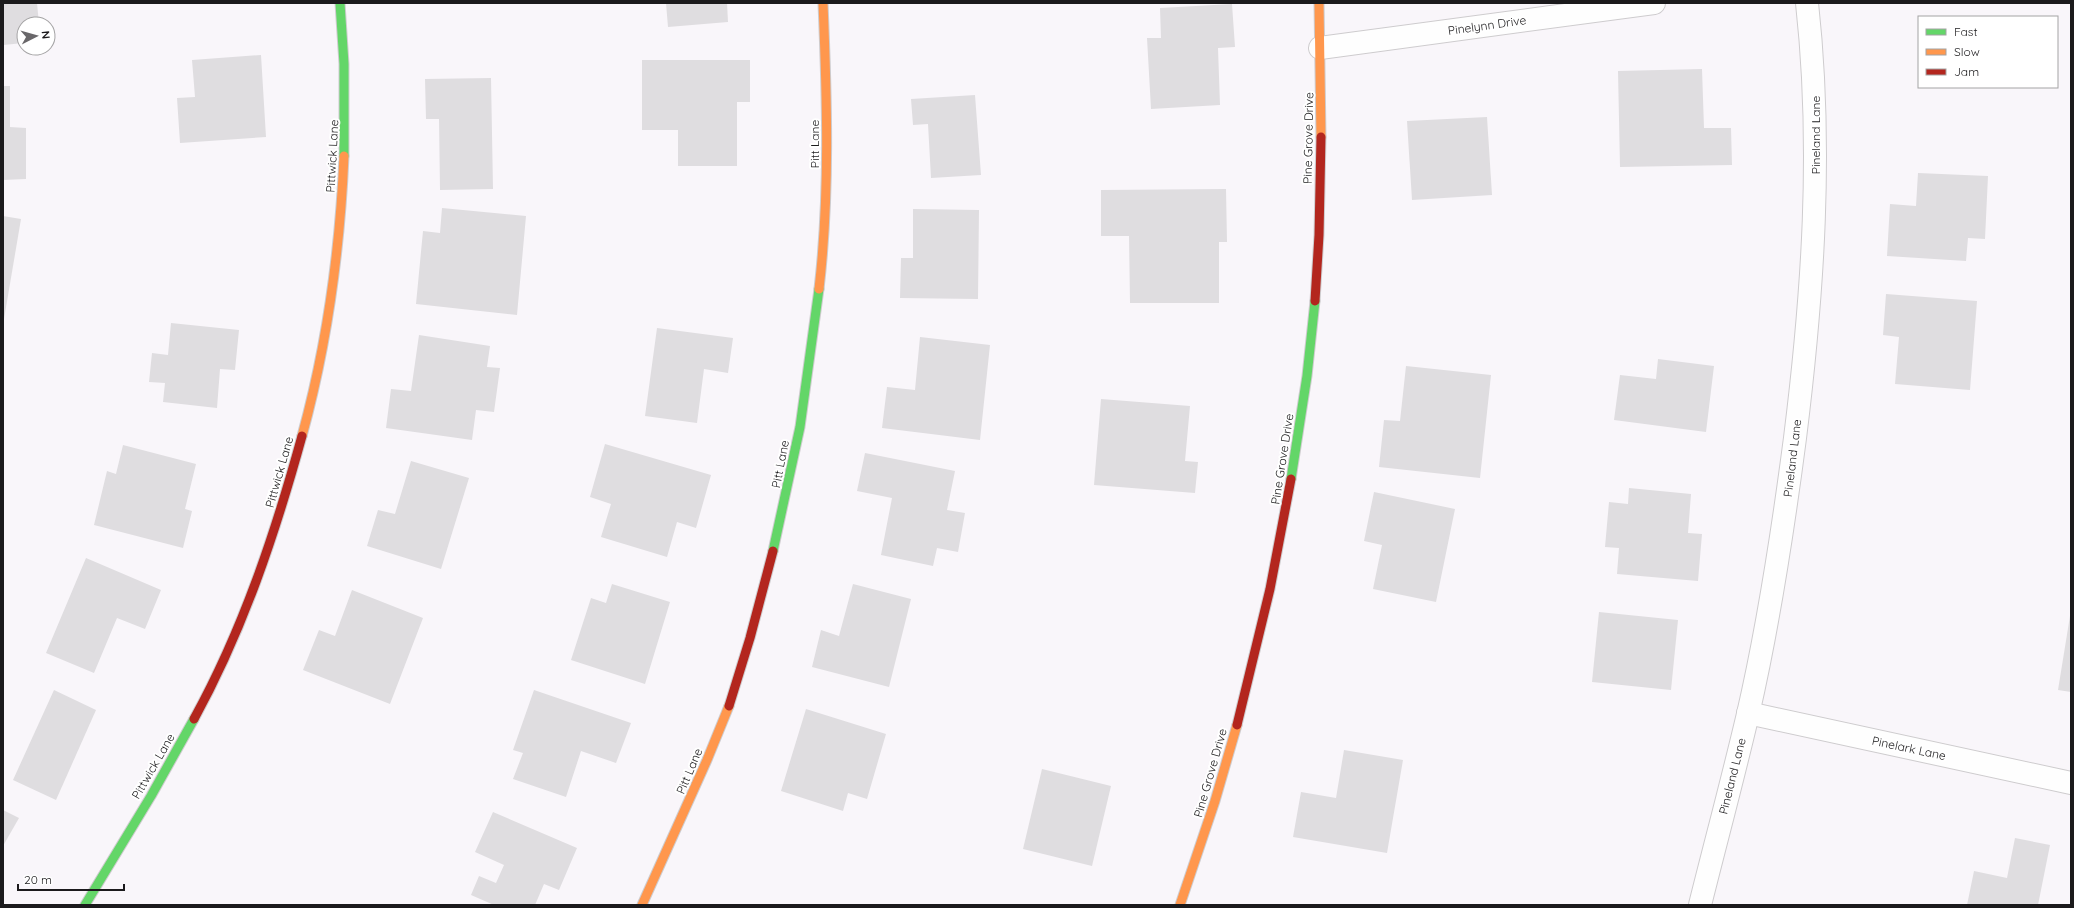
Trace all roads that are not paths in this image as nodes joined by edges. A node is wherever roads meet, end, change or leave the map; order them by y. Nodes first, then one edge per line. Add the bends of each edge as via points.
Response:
1 (340, 3) edge
2 (823, 3) edge
3 (1319, 3) edge
4 (1654, 3) edge
5 (1807, 3) edge
6 (1320, 48) junction
7 (1748, 713) junction
8 (2071, 783) edge
9 (85, 905) edge
10 (642, 905) edge
11 (1180, 905) edge
12 (1700, 905) edge

1 - 9 street, Pittwick Lane via 346,137 343,184 323,344 297,455 260,574 237,631 184,738
2 - 10 street, Pitt Lane via 827,153 822,264 805,394 785,499 763,592 734,692 697,784
3 - 6 street, Pine Grove Drive
4 - 6 street, Pinelynn Drive
5 - 7 street, Pineland Lane via 1813,57 1816,139 1808,310 1784,524
6 - 11 street, Pine Grove Drive via 1320,176 1316,276 1310,352 1297,447 1274,577 1252,671 1221,782
7 - 8 street, Pinelark Lane
7 - 12 street, Pineland Lane

